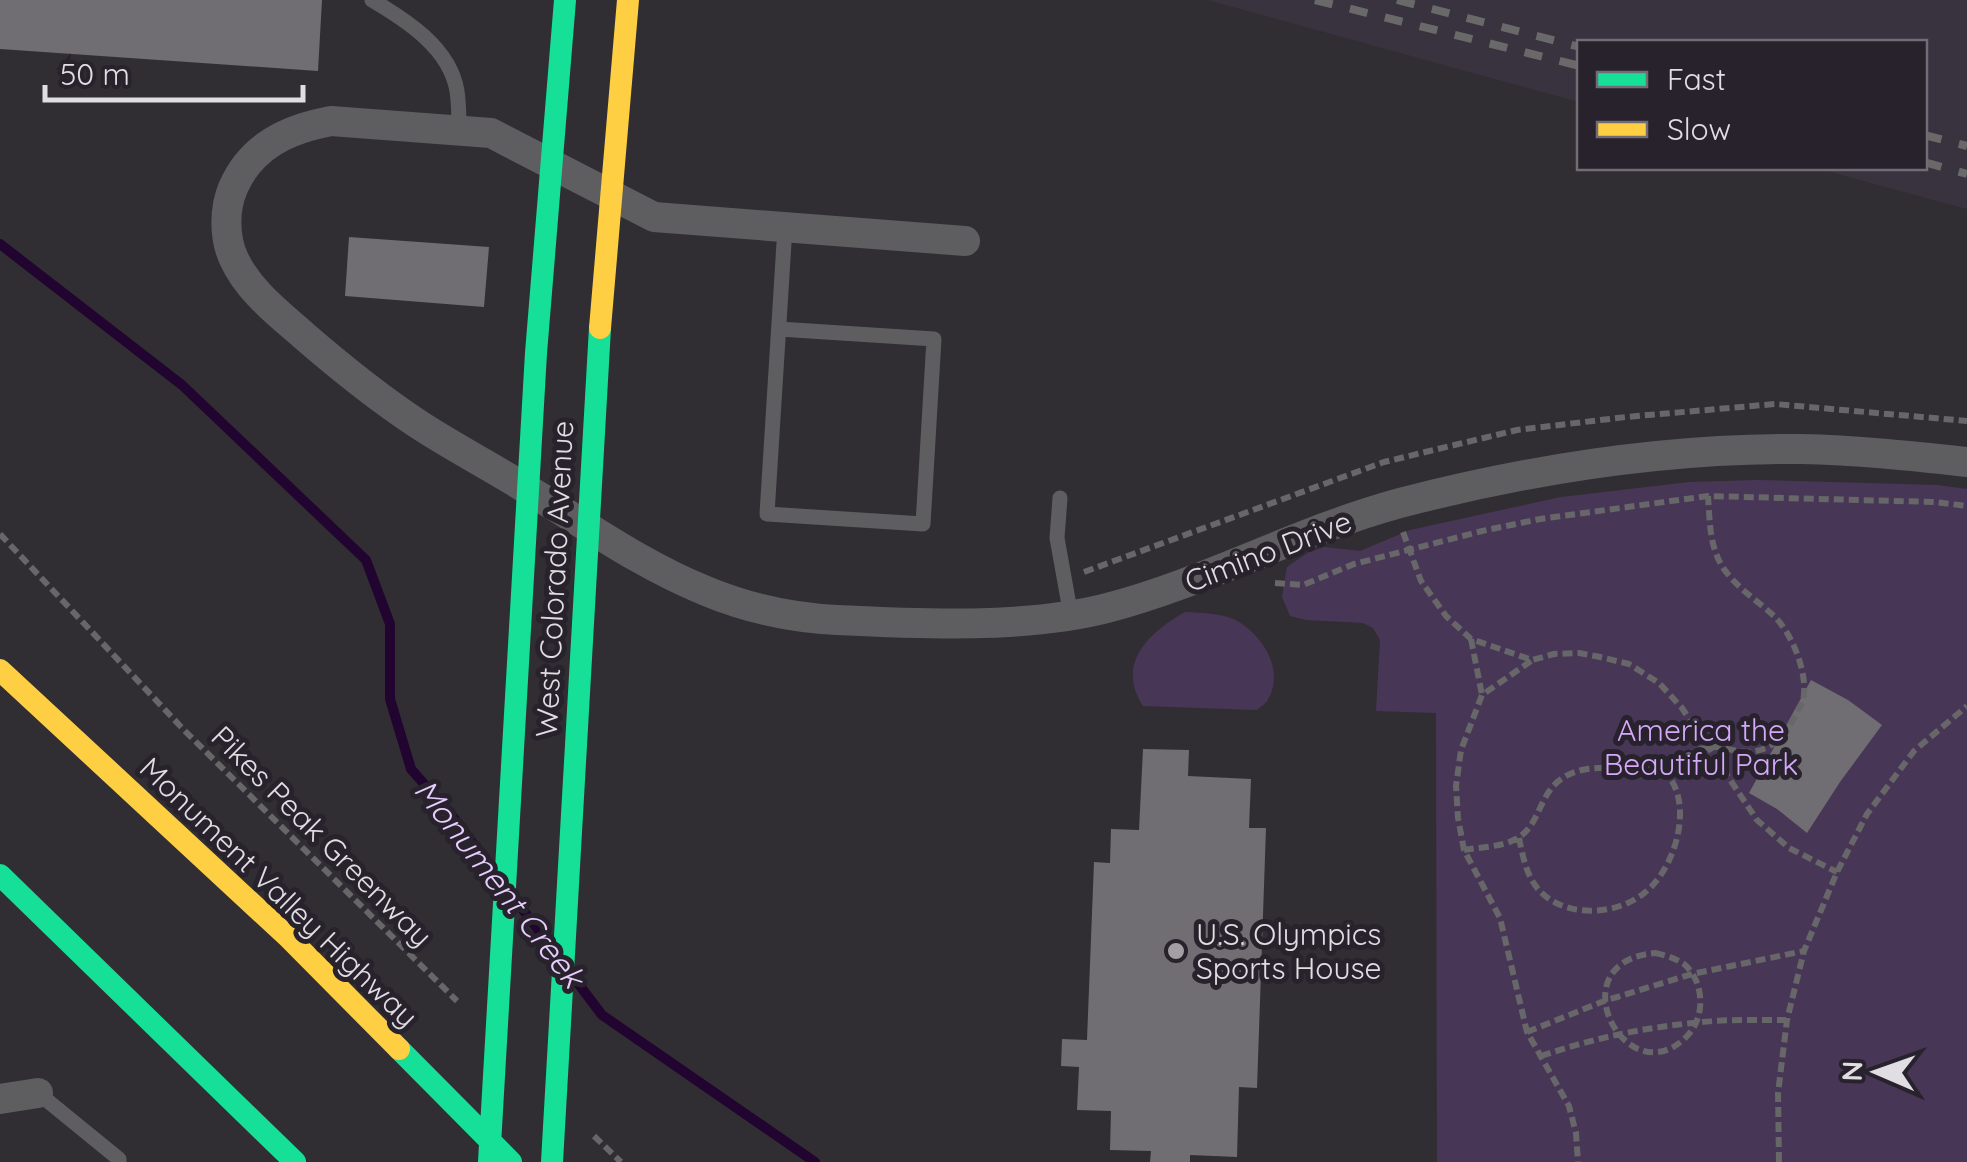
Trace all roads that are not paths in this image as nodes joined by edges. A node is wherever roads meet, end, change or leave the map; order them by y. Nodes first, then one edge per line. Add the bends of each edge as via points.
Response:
1 (372, 0) edge
2 (565, 0) edge
3 (628, 0) edge
4 (460, 131) junction
5 (785, 226) junction
6 (965, 240) dead end
7 (778, 329) junction
8 (1967, 462) edge
9 (528, 489) junction
10 (1060, 498) dead end
11 (587, 528) junction
12 (1071, 616) junction
13 (0, 670) edge
14 (0, 874) edge
15 (38, 1093) joint
16 (0, 1099) edge
17 (119, 1162) edge
18 (295, 1162) edge
19 (489, 1162) edge
20 (510, 1162) edge
21 (552, 1162) edge

1 - 4 lane via 438,49 457,87
2 - 9 main road, West Colorado Avenue
3 - 11 main road, West Colorado Avenue
4 - 5 street via 492,133 654,217
4 - 9 street, Cimino Drive via 331,122 267,144 228,200 228,238 233,257 272,308 356,380
5 - 6 street
5 - 7 lane
7 - 7 lane via 934,339 923,524 767,514
8 - 12 street, Cimino Drive via 1784,450 1616,460 1394,505 1188,582
9 - 11 street, Cimino Drive
9 - 19 main road, West Colorado Avenue
10 - 12 lane via 1056,538
11 - 12 street, Cimino Drive via 706,591 756,608 831,620 949,623
11 - 21 main road, West Colorado Avenue
13 - 20 main road, Monument Valley Highway via 289,938
14 - 18 main road
15 - 16 street
15 - 17 lane

